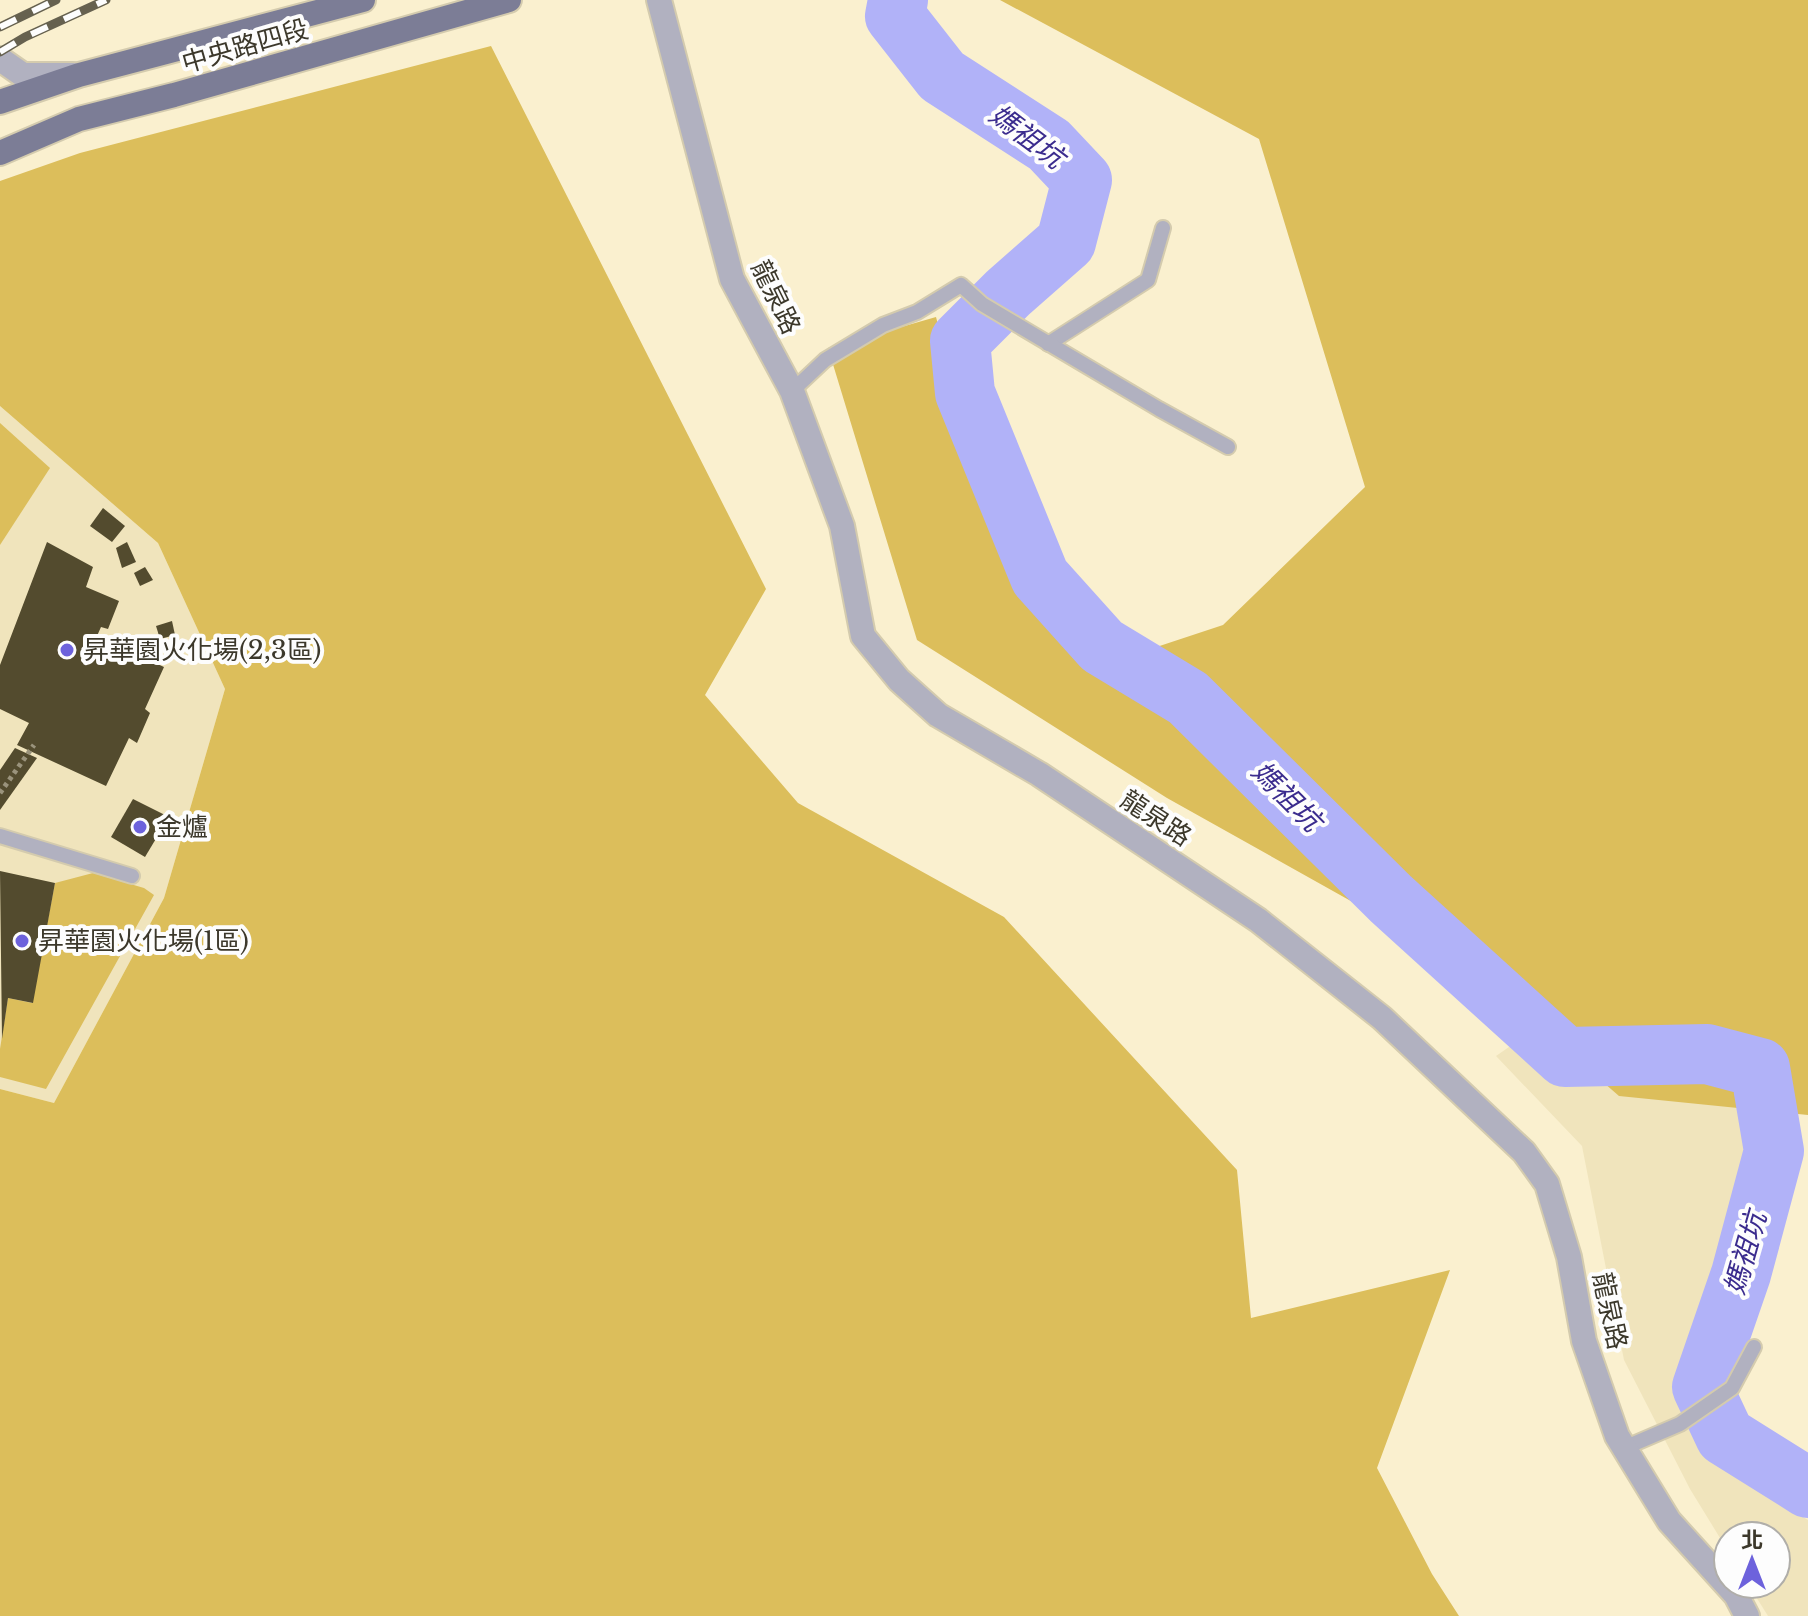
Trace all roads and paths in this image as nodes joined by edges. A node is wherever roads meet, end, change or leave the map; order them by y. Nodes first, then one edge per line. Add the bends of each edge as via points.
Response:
1 (363, 0) edge
2 (509, 0) edge
3 (659, 0) edge
4 (0, 59) edge
5 (79, 75) junction
6 (0, 102) edge
7 (0, 153) edge
8 (1163, 228) dead end
9 (1048, 344) junction
10 (792, 391) junction
11 (1228, 447) dead end
12 (34, 745) dead end
13 (0, 793) edge
14 (0, 836) edge
15 (132, 876) dead end
16 (1754, 1347) dead end
17 (1624, 1448) junction
18 (1747, 1616) edge

1 - 5 main road, 中央路四段
2 - 7 main road, 中央路四段 via 79,119
3 - 10 street, 龍泉路 via 732,279
4 - 5 street via 23,75
5 - 6 main road, 中央路四段
8 - 9 lane via 1148,280
9 - 10 lane via 961,285 825,360
9 - 11 lane
10 - 17 street, 龍泉路 via 842,526 863,636 899,680 938,715 1039,774 1258,920 1382,1018 1524,1152 1547,1184 1569,1257 1584,1341
12 - 13 path
14 - 15 lane
16 - 17 lane via 1732,1388 1680,1424
17 - 18 street, 龍泉路 via 1669,1521 1736,1595

